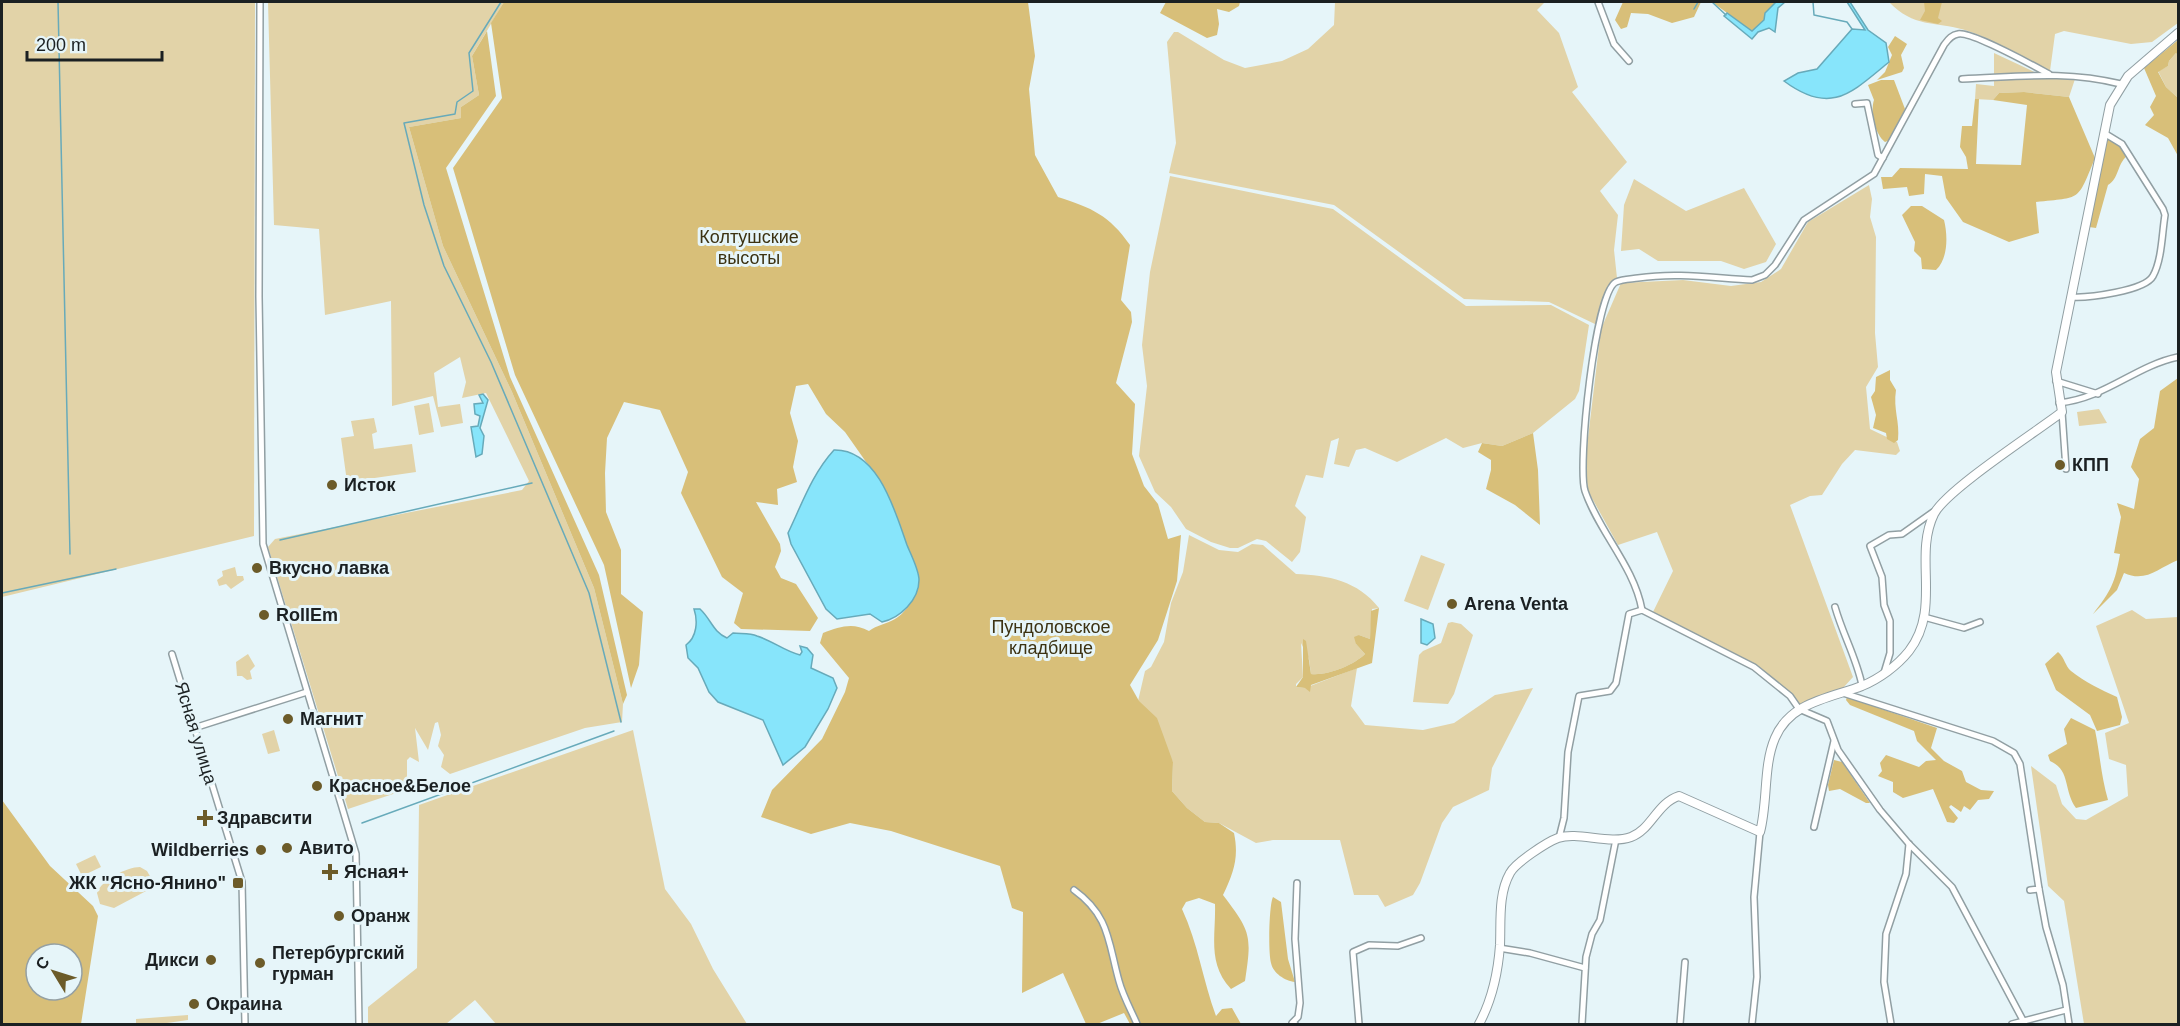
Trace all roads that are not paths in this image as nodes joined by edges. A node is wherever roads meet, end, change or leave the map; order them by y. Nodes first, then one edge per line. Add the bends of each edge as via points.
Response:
1 (260, 2) edge
2 (1598, 2) edge
3 (2178, 33) edge
4 (1629, 61) dead end
5 (2049, 74) junction
6 (1962, 79) dead end
7 (2121, 84) junction
8 (1855, 104) dead end
9 (2104, 133) junction
10 (1883, 158) junction
11 (2072, 297) junction
12 (2178, 357) edge
13 (2056, 381) junction
14 (2098, 394) junction
15 (2059, 403) junction
16 (2062, 412) junction
17 (2066, 469) dead end
18 (1938, 508) junction
19 (1835, 606) dead end
20 (1642, 610) junction
21 (1924, 617) junction
22 (1980, 622) dead end
23 (172, 654) dead end
24 (1884, 673) junction
25 (1862, 685) junction
26 (307, 692) junction
27 (1841, 692) junction
28 (1799, 709) junction
29 (194, 728) junction
30 (1834, 739) junction
31 (1814, 827) dead end
32 (1760, 832) junction
33 (1559, 838) junction
34 (1616, 839) junction
35 (1909, 844) junction
36 (1298, 884) dead end
37 (2039, 889) junction
38 (1074, 890) dead end
39 (2030, 890) dead end
40 (1421, 938) dead end
41 (1499, 948) junction
42 (1685, 962) dead end
43 (1585, 968) junction
44 (2066, 1010) junction
45 (2024, 1023) edge
46 (244, 1024) edge
47 (359, 1024) edge
48 (1137, 1024) edge
49 (1295, 1024) edge
50 (1359, 1024) edge
51 (1479, 1024) edge
52 (1582, 1024) edge
53 (1680, 1024) edge
54 (1752, 1024) edge
55 (1891, 1024) edge
56 (2012, 1024) edge
57 (2070, 1024) edge

1 - 26 street via 263,536
2 - 4 street via 1614,44
3 - 7 street
5 - 6 street
5 - 7 street
5 - 10 street via 1989,44 1956,34 1944,45
7 - 9 street via 2110,105
8 - 10 street via 1867,103 1878,155
9 - 11 street
9 - 11 street via 2122,144 2163,209 2156,268 2146,284
10 - 20 street via 1869,179 1804,220 1765,275 1752,280 1665,275 1617,281 1608,290 1596,339 1582,463 1585,490 1623,559
11 - 13 street
12 - 14 street via 2161,360
13 - 14 street
13 - 15 street
14 - 15 street
15 - 16 street
16 - 17 street
16 - 18 street
18 - 21 street via 1927,540
18 - 24 street via 1902,534 1889,535 1870,546 1882,577 1884,605 1890,621 1890,652
19 - 25 street
20 - 28 street via 1755,667 1790,696
20 - 33 street via 1629,614 1616,683 1610,691 1579,696 1568,752
21 - 22 street via 1964,628
21 - 24 street via 1908,652
23 - 29 street, Ясная улица
24 - 25 street
25 - 27 street
26 - 29 street
26 - 47 street via 356,854
27 - 28 street
27 - 37 street via 1994,741 2014,753 2020,764
28 - 30 street via 1827,721
28 - 32 street via 1784,722 1773,742
29 - 46 street, Ясная улица via 243,887
30 - 31 street
30 - 35 street via 1880,810
32 - 34 street via 1679,796 1664,804 1634,836
32 - 54 street via 1754,897 1757,977
33 - 34 street
33 - 41 street via 1510,872 1502,898
34 - 43 street via 1600,921 1592,934
35 - 45 street via 1938,871 1962,902
35 - 55 street via 1905,874 1887,934 1884,982
36 - 49 street via 1295,939 1300,1003 1298,1017 1292,1023
37 - 39 street
37 - 44 street
38 - 48 street via 1086,898 1108,931 1118,979
40 - 50 street via 1398,946 1369,945 1353,952
41 - 43 street
41 - 51 street via 1493,991
42 - 53 street
43 - 52 street
44 - 45 street
44 - 57 street
45 - 56 street

